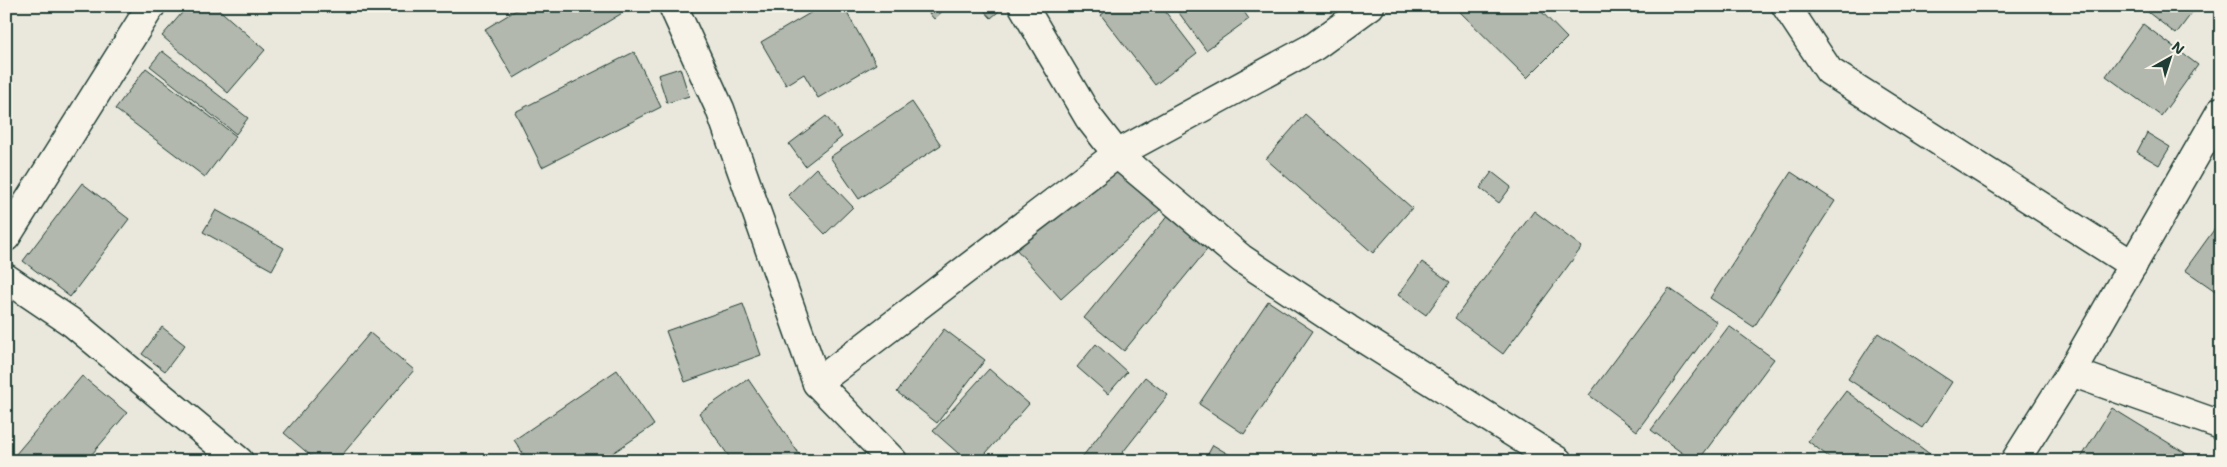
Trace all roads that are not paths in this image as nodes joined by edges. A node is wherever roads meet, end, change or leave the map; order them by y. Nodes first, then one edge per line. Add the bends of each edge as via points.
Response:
1 (150, 6) edge
2 (673, 6) edge
3 (1023, 6) edge
4 (1370, 6) edge
5 (1786, 6) edge
6 (2221, 111) edge
7 (1117, 154) junction
8 (6, 237) edge
9 (2132, 265) junction
10 (6, 278) edge
11 (2071, 372) junction
12 (817, 383) junction
13 (2221, 425) edge
14 (239, 461) edge
15 (893, 461) edge
16 (1558, 461) edge
17 (2015, 461) edge

1 - 8 street
2 - 12 street via 720,109
3 - 7 street via 1089,118
4 - 7 street via 1315,46
5 - 9 street via 1829,71
6 - 9 street
7 - 12 street
7 - 16 street via 1242,259
9 - 11 street
10 - 14 street via 74,324
11 - 13 street
11 - 17 street
12 - 15 street

